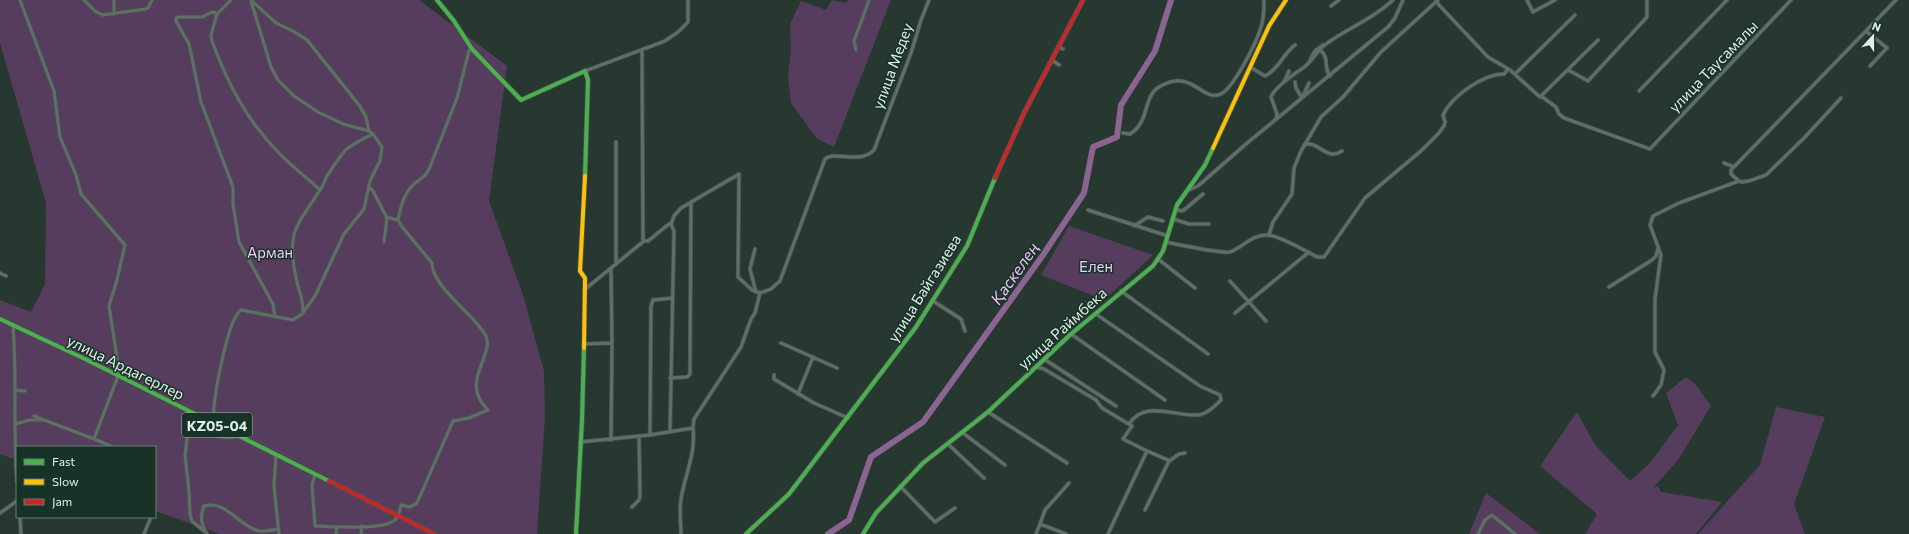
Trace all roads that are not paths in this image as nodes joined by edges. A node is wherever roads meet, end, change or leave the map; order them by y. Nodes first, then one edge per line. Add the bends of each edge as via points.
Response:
1 (20, 0) edge
2 (84, 0) edge
3 (114, 0) edge
4 (152, 0) edge
5 (231, 0) edge
6 (250, 0) edge
7 (437, 0) edge
8 (688, 0) edge
9 (869, 0) edge
10 (929, 0) edge
11 (1083, 0) edge
12 (1264, 0) edge
13 (1286, 0) edge
14 (1339, 0) edge
15 (1393, 0) edge
16 (1403, 0) edge
17 (1437, 0) edge
18 (1527, 0) edge
19 (1555, 0) edge
20 (1647, 0) edge
21 (1727, 0) edge
22 (1791, 0) edge
23 (1896, 0) edge
24 (1331, 6) dead end
25 (114, 14) junction
26 (217, 15) junction
27 (1575, 15) dead end
28 (1866, 31) junction
29 (1598, 40) dead end
30 (1324, 44) junction
31 (1295, 45) dead end
32 (471, 48) junction
33 (642, 50) junction
34 (856, 50) dead end
35 (1320, 50) junction
36 (1052, 60) junction
37 (1309, 62) junction
38 (1060, 65) dead end
39 (1870, 66) dead end
40 (1250, 67) junction
41 (1508, 68) junction
42 (1568, 70) junction
43 (585, 71) junction
44 (1289, 71) dead end
45 (1515, 74) junction
46 (1330, 76) junction
47 (1295, 82) dead end
48 (1309, 82) dead end
49 (1283, 84) junction
50 (1639, 91) dead end
51 (1541, 96) junction
52 (1302, 98) junction
53 (1841, 98) dead end
54 (1276, 119) junction
55 (369, 131) junction
56 (1123, 133) dead end
57 (373, 134) junction
58 (616, 142) dead end
59 (1304, 145) junction
60 (1342, 151) dead end
61 (1724, 163) dead end
62 (1734, 167) junction
63 (1738, 181) junction
64 (369, 186) junction
65 (320, 190) junction
66 (1188, 190) junction
67 (1203, 194) dead end
68 (691, 202) junction
69 (1176, 209) junction
70 (1088, 210) dead end
71 (386, 217) junction
72 (1173, 219) junction
73 (398, 220) junction
74 (1163, 221) dead end
75 (671, 224) junction
76 (1209, 224) dead end
77 (1134, 226) junction
78 (1269, 235) junction
79 (1168, 236) junction
80 (644, 241) junction
81 (384, 242) dead end
82 (1166, 242) junction
83 (1658, 247) junction
84 (755, 249) dead end
85 (1309, 252) junction
86 (1158, 259) junction
87 (616, 263) junction
88 (611, 268) junction
89 (0, 273) edge
90 (6, 276) dead end
91 (1230, 281) dead end
92 (1609, 287) dead end
93 (1195, 288) dead end
94 (584, 290) junction
95 (1122, 291) junction
96 (756, 292) junction
97 (760, 293) junction
98 (673, 298) junction
99 (933, 301) junction
100 (1248, 301) junction
101 (1235, 313) dead end
102 (302, 314) junction
103 (1096, 314) junction
104 (275, 317) junction
105 (0, 319) edge
106 (1266, 321) dead end
107 (13, 325) junction
108 (965, 331) dead end
109 (1071, 334) junction
110 (612, 343) junction
111 (782, 343) dead end
112 (584, 344) junction
113 (1208, 354) dead end
114 (813, 357) junction
115 (1044, 359) junction
116 (1036, 366) junction
117 (838, 368) dead end
118 (774, 375) dead end
119 (118, 376) junction
120 (670, 378) junction
121 (15, 390) junction
122 (25, 391) dead end
123 (798, 394) junction
124 (1098, 394) junction
125 (1087, 395) junction
126 (1653, 396) dead end
127 (1165, 400) dead end
128 (1116, 406) dead end
129 (988, 412) junction
130 (34, 416) dead end
131 (848, 418) junction
132 (44, 420) junction
133 (15, 424) junction
134 (215, 424) junction
135 (1129, 424) junction
136 (693, 428) junction
137 (670, 432) junction
138 (963, 433) junction
139 (650, 435) junction
140 (238, 436) junction
141 (638, 436) junction
142 (94, 439) junction
143 (611, 440) junction
144 (580, 442) junction
145 (948, 444) junction
146 (111, 446) edge
147 (1147, 451) junction
148 (1185, 453) dead end
149 (276, 455) junction
150 (16, 457) edge
151 (1168, 462) junction
152 (1067, 463) dead end
153 (1005, 465) dead end
154 (315, 475) junction
155 (984, 478) dead end
156 (1069, 483) dead end
157 (900, 486) junction
158 (16, 503) edge
159 (632, 507) dead end
160 (0, 508) edge
161 (8, 508) junction
162 (955, 508) dead end
163 (1145, 510) dead end
164 (0, 512) edge
165 (398, 516) junction
166 (20, 518) edge
167 (151, 518) edge
168 (1040, 524) junction
169 (362, 526) junction
170 (337, 527) junction
171 (277, 529) junction
172 (206, 532) edge
173 (21, 534) edge
174 (144, 534) edge
175 (279, 534) edge
176 (336, 534) edge
177 (361, 534) edge
178 (434, 534) edge
179 (576, 534) edge
180 (681, 534) edge
181 (746, 534) edge
182 (863, 534) edge
183 (1036, 534) edge
184 (1066, 534) edge
185 (1108, 534) edge
186 (1478, 534) edge
187 (1515, 534) edge

1 - 119 street via 54,91 60,137 81,194 124,245 109,306
2 - 25 street via 99,13
3 - 25 street
4 - 25 street via 146,9
5 - 26 street
6 - 55 street via 276,23 307,40 358,105 366,117
6 - 55 street via 271,67 278,80 294,96 318,112 343,124
7 - 32 street
8 - 33 street via 689,19 686,25 665,41
9 - 34 street via 854,41
10 - 97 street, улица Медеу via 878,141 871,152 864,156 827,158 780,281 771,289
11 - 36 street, улица Байгазиева via 1061,48
12 - 56 street via 1261,28 1227,90 1219,95 1210,95 1183,80 1161,85 1150,97 1146,115 1133,132
13 - 40 street, улица Раймбека via 1269,26
14 - 24 street
15 - 30 street via 1366,20
16 - 46 street via 1388,27
17 - 41 street via 1488,57
17 - 59 street via 1370,63 1343,97 1321,116
18 - 19 street via 1533,12
20 - 42 street via 1647,16 1588,81
21 - 50 street
22 - 51 street, улица Таусамалы via 1653,147 1648,148 1564,118 1556,107
23 - 28 street
26 - 65 street via 211,39 235,96 276,150
26 - 104 street via 212,12 202,17 176,18 176,21 189,44 200,102 233,187 233,204 240,242 273,304
27 - 45 street
28 - 39 street via 1887,48
28 - 62 street
29 - 42 street
30 - 35 street
30 - 37 street
31 - 40 street via 1265,76
32 - 43 street via 521,100
32 - 73 street via 457,98 430,168 424,178 406,195 401,204
33 - 43 street
33 - 80 street
35 - 37 street
35 - 46 street via 1326,58 1326,69
36 - 38 street
36 - 99 street, улица Байгазиева via 1005,155 967,246
37 - 49 street
40 - 66 street, улица Раймбека via 1205,165
41 - 45 street
41 - 85 street via 1504,74 1480,80 1452,102 1443,115 1444,126 1438,134 1366,198 1324,257 1317,257
42 - 51 street
43 - 94 street via 588,80 587,127 580,272 585,278
44 - 49 street
45 - 51 street
46 - 52 street
47 - 52 street
48 - 52 street
49 - 54 street via 1271,97 1277,114
52 - 54 street
53 - 63 street via 1766,175 1749,181
54 - 66 street via 1198,186
55 - 57 street
57 - 64 street via 380,143 382,152
57 - 65 street via 346,148
58 - 87 street
59 - 60 street via 1312,144 1330,155
59 - 78 street via 1294,168 1292,194 1273,222
61 - 62 street
62 - 63 street via 1730,172
63 - 83 street via 1656,214 1650,225
64 - 71 street
64 - 102 street via 361,214 344,234 320,288
65 - 102 street via 299,220 293,236 293,264 302,296
66 - 69 street, улица Раймбека
67 - 69 street via 1184,210
68 - 75 street via 677,211
68 - 96 street via 739,174 738,276
68 - 120 street via 690,374 687,378
69 - 72 street, улица Раймбека
70 - 77 street
71 - 73 street
71 - 81 street
72 - 76 street via 1189,224
72 - 79 street, улица Раймбека
73 - 165 street via 432,263 440,282 480,326 487,338 488,343 476,386 477,394 488,410 469,418 452,421 421,498 414,505 401,505
74 - 77 street via 1148,217
75 - 80 street via 663,227 648,241
75 - 98 street via 674,231
77 - 79 street
78 - 82 street via 1256,237 1229,252
78 - 85 street
79 - 82 street, улица Раймбека
80 - 87 street
82 - 86 street, улица Раймбека
83 - 92 street via 1652,260
83 - 126 street via 1661,255 1654,299 1655,344 1656,355 1664,370 1661,385
84 - 96 street via 750,269
85 - 100 street
86 - 93 street
86 - 95 street, улица Раймбека
87 - 88 street
88 - 94 street
88 - 110 street
89 - 90 street
91 - 100 street
94 - 112 street
95 - 103 street, улица Раймбека
95 - 113 street
96 - 97 street
97 - 136 street via 741,347 694,419
98 - 120 street
98 - 139 street via 656,298 651,306
99 - 108 street via 961,319
99 - 131 street, улица Байгазиева
100 - 101 street
100 - 106 street
102 - 104 street via 293,320
103 - 109 street, улица Раймбека
103 - 135 street via 1200,386 1220,395 1221,400 1216,406 1199,415 1149,411 1136,415
104 - 134 street via 241,310 234,316 215,396
105 - 107 street, улица Ардагерлер / KZ05-04
107 - 119 street, улица Ардагерлер / KZ05-04
107 - 121 street
109 - 115 street, улица Раймбека
109 - 127 street
110 - 112 street
110 - 143 street
111 - 114 street
112 - 144 street
114 - 117 street
114 - 123 street
115 - 116 street, улица Раймбека
115 - 124 street
116 - 125 street
116 - 129 street, улица Раймбека
118 - 123 street via 774,379
119 - 134 street, улица Ардагерлер / KZ05-04
119 - 142 street
120 - 137 street
121 - 122 street
121 - 133 street
123 - 131 street
124 - 125 street
124 - 128 street
125 - 135 street via 1096,400 1102,408
129 - 138 street, улица Раймбека
129 - 152 street
130 - 132 street
131 - 181 street, улица Байгазиева via 789,494
132 - 133 street
132 - 142 street
133 - 150 street
134 - 140 street, улица Ардагерлер / KZ05-04
135 - 147 street via 1132,426 1123,439
136 - 137 street
136 - 180 street via 691,460 681,498
137 - 139 street
138 - 145 street, улица Раймбека
138 - 153 street
139 - 141 street
140 - 149 street, улица Ардагерлер / KZ05-04
140 - 172 street via 232,438 188,432 185,455 190,514 192,521
141 - 143 street
141 - 159 street via 640,496
142 - 146 street
143 - 144 street
144 - 179 street
145 - 155 street
145 - 157 street, улица Раймбека via 923,463
147 - 151 street
147 - 185 street
148 - 151 street
149 - 154 street, улица Ардагерлер / KZ05-04
149 - 171 street via 274,486
151 - 163 street
154 - 165 street, улица Ардагерлер / KZ05-04
154 - 170 street via 312,485 315,526
156 - 168 street via 1045,510
157 - 162 street via 935,522
157 - 182 street, улица Раймбека via 876,513
158 - 161 street
160 - 161 street
161 - 164 street
165 - 169 street via 389,524
165 - 178 street, улица Ардагерлер / KZ05-04
166 - 173 street
167 - 174 street
168 - 183 street
168 - 184 street
169 - 170 street
169 - 177 street
170 - 176 street
171 - 172 street via 258,531 225,510 209,504 204,506 201,513
171 - 175 street
186 - 187 street via 1485,520 1492,515

